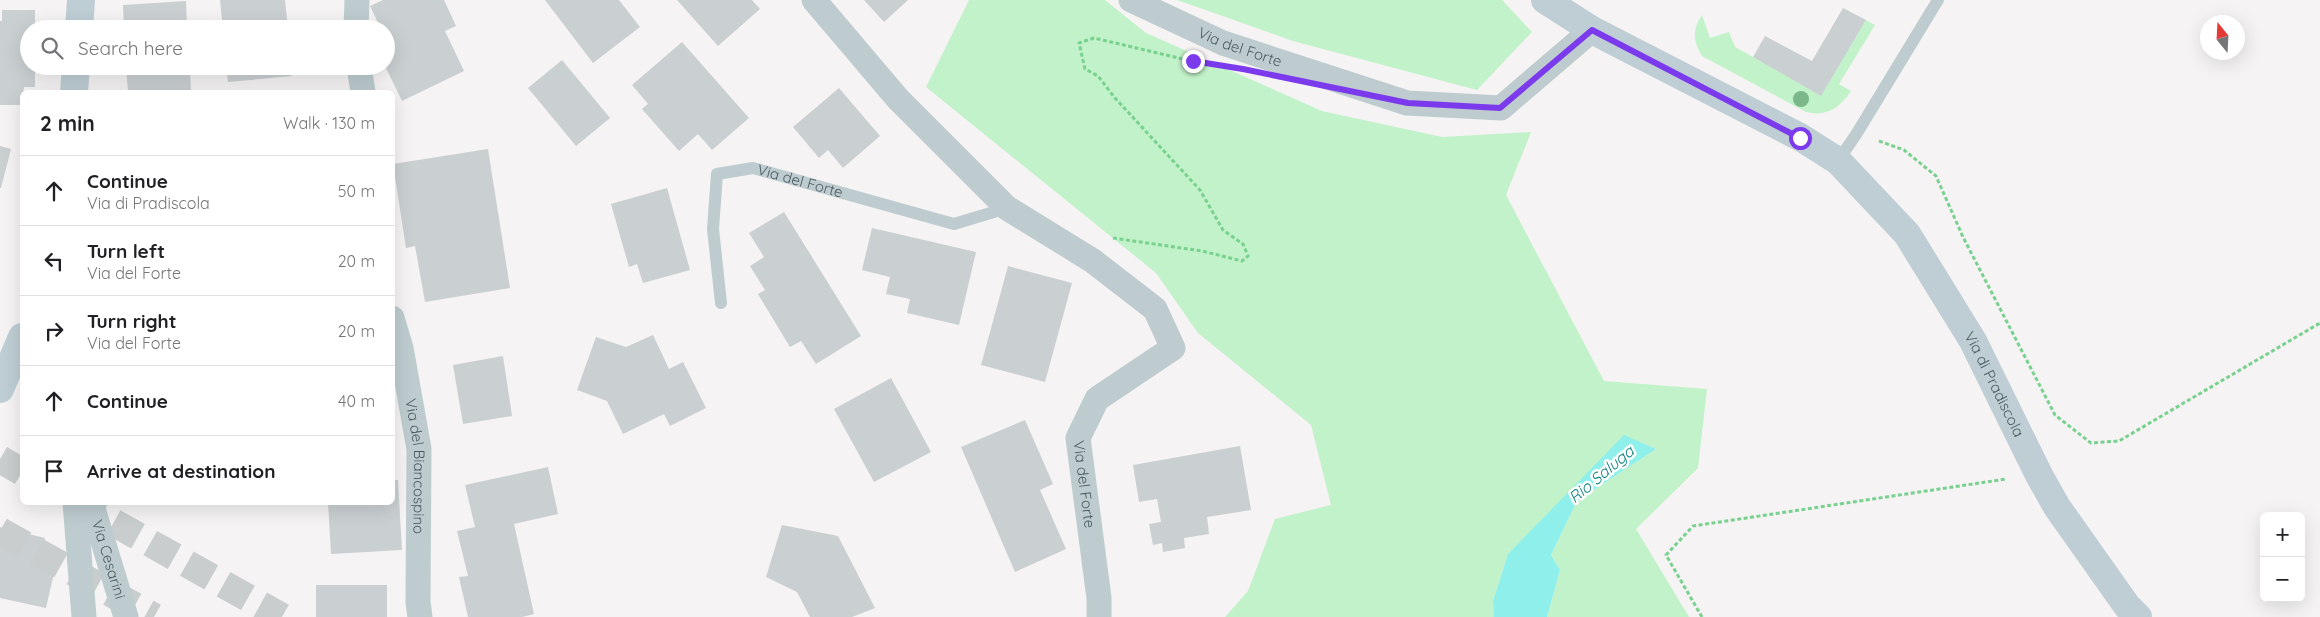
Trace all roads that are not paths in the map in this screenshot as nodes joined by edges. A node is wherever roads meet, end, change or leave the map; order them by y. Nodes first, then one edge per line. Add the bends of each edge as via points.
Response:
1 (81, 0) edge
2 (357, 0) edge
3 (814, 0) edge
4 (1131, 0) edge
5 (1545, 0) edge
6 (1938, 0) edge
7 (80, 20) edge
8 (356, 20) edge
9 (1592, 30) junction
10 (75, 75) edge
11 (360, 75) edge
12 (74, 90) edge
13 (363, 90) edge
14 (1838, 161) junction
15 (1007, 208) junction
16 (721, 303) dead end
17 (395, 328) edge
18 (20, 342) edge
19 (0, 390) edge
20 (75, 505) edge
21 (92, 505) edge
22 (84, 617) edge
23 (126, 617) edge
24 (420, 617) edge
25 (1099, 617) edge
26 (2138, 617) edge

1 - 7 street
2 - 8 street
3 - 15 street, Via del Forte via 898,99
4 - 9 street, Via del Forte via 1222,43 1408,103 1500,108
5 - 9 street, Via di Pradiscola
6 - 14 lane
9 - 14 street, Via di Pradiscola
10 - 12 street
11 - 13 street
14 - 26 street, Via di Pradiscola via 1907,234 1973,341 2039,474 2073,530
15 - 16 lane, Via del Forte via 954,224 753,168 717,174 713,229
15 - 25 street, Via del Forte via 1093,261 1155,309 1173,348 1097,399 1078,438
17 - 24 street, Via del Biancospino via 419,449
18 - 19 street
20 - 22 street, Via Cesarini
21 - 23 street, Via Cesarini

